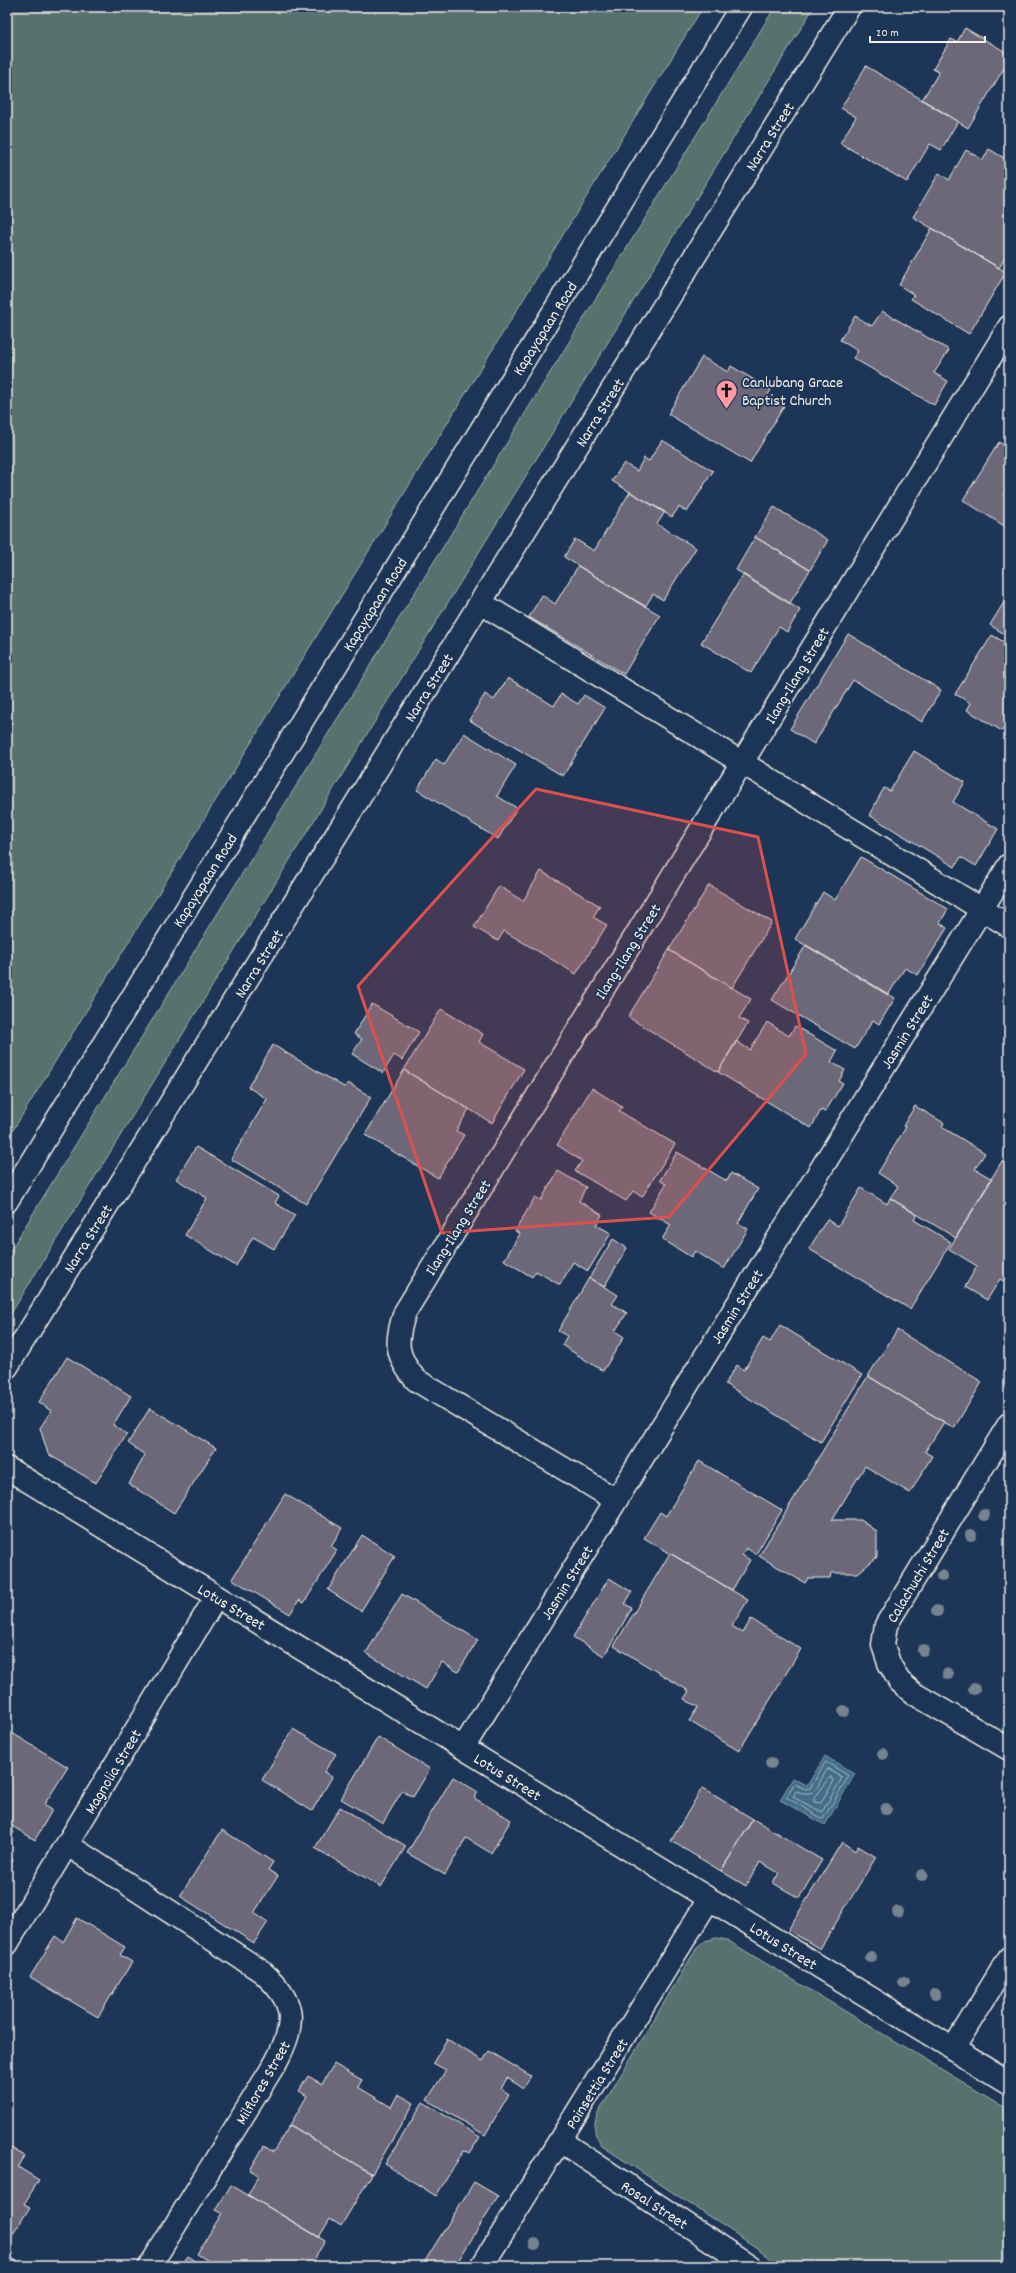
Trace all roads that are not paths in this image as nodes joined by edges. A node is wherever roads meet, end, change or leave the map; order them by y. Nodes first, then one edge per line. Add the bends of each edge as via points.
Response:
1 (741, 7) edge
2 (849, 7) edge
3 (1009, 327) edge
4 (480, 603) junction
5 (742, 763) junction
6 (1009, 865) edge
7 (982, 910) junction
8 (1009, 926) edge
9 (7, 1201) edge
10 (7, 1367) edge
11 (1009, 1424) edge
12 (7, 1468) edge
13 (616, 1500) junction
14 (216, 1597) junction
15 (464, 1748) junction
16 (1009, 1749) edge
17 (68, 1845) junction
18 (709, 1899) junction
19 (7, 1944) edge
20 (1009, 1958) edge
21 (953, 2049) junction
22 (1009, 2083) edge
23 (560, 2141) junction
24 (150, 2266) edge
25 (482, 2266) edge
26 (750, 2266) edge

1 - 9 street, Kapayapaan Road
2 - 4 street, Narra Street
3 - 5 street, Ilang-Ilang Street
4 - 5 street
4 - 10 street, Narra Street
5 - 7 street
5 - 13 street, Ilang-Ilang Street via 405,1312 398,1332 398,1348 404,1366 416,1380
6 - 7 street, Jasmin Street
7 - 8 street
7 - 13 street, Jasmin Street
11 - 16 street, Calachuchi Street via 886,1626 883,1645 899,1681 913,1693
12 - 14 street, Lotus Street
13 - 15 street, Jasmin Street
14 - 15 street, Lotus Street
14 - 17 street, Magnolia Street
15 - 18 street, Lotus Street
17 - 19 street, Magnolia Street
17 - 24 street, Milflores Street via 261,1971 282,1992 289,2004 290,2031 276,2062
18 - 21 street, Lotus Street
18 - 23 street, Poinsettia Street
20 - 21 street
21 - 22 street, Lotus Street
23 - 25 street, Poinsettia Street
23 - 26 street, Rosal Street

